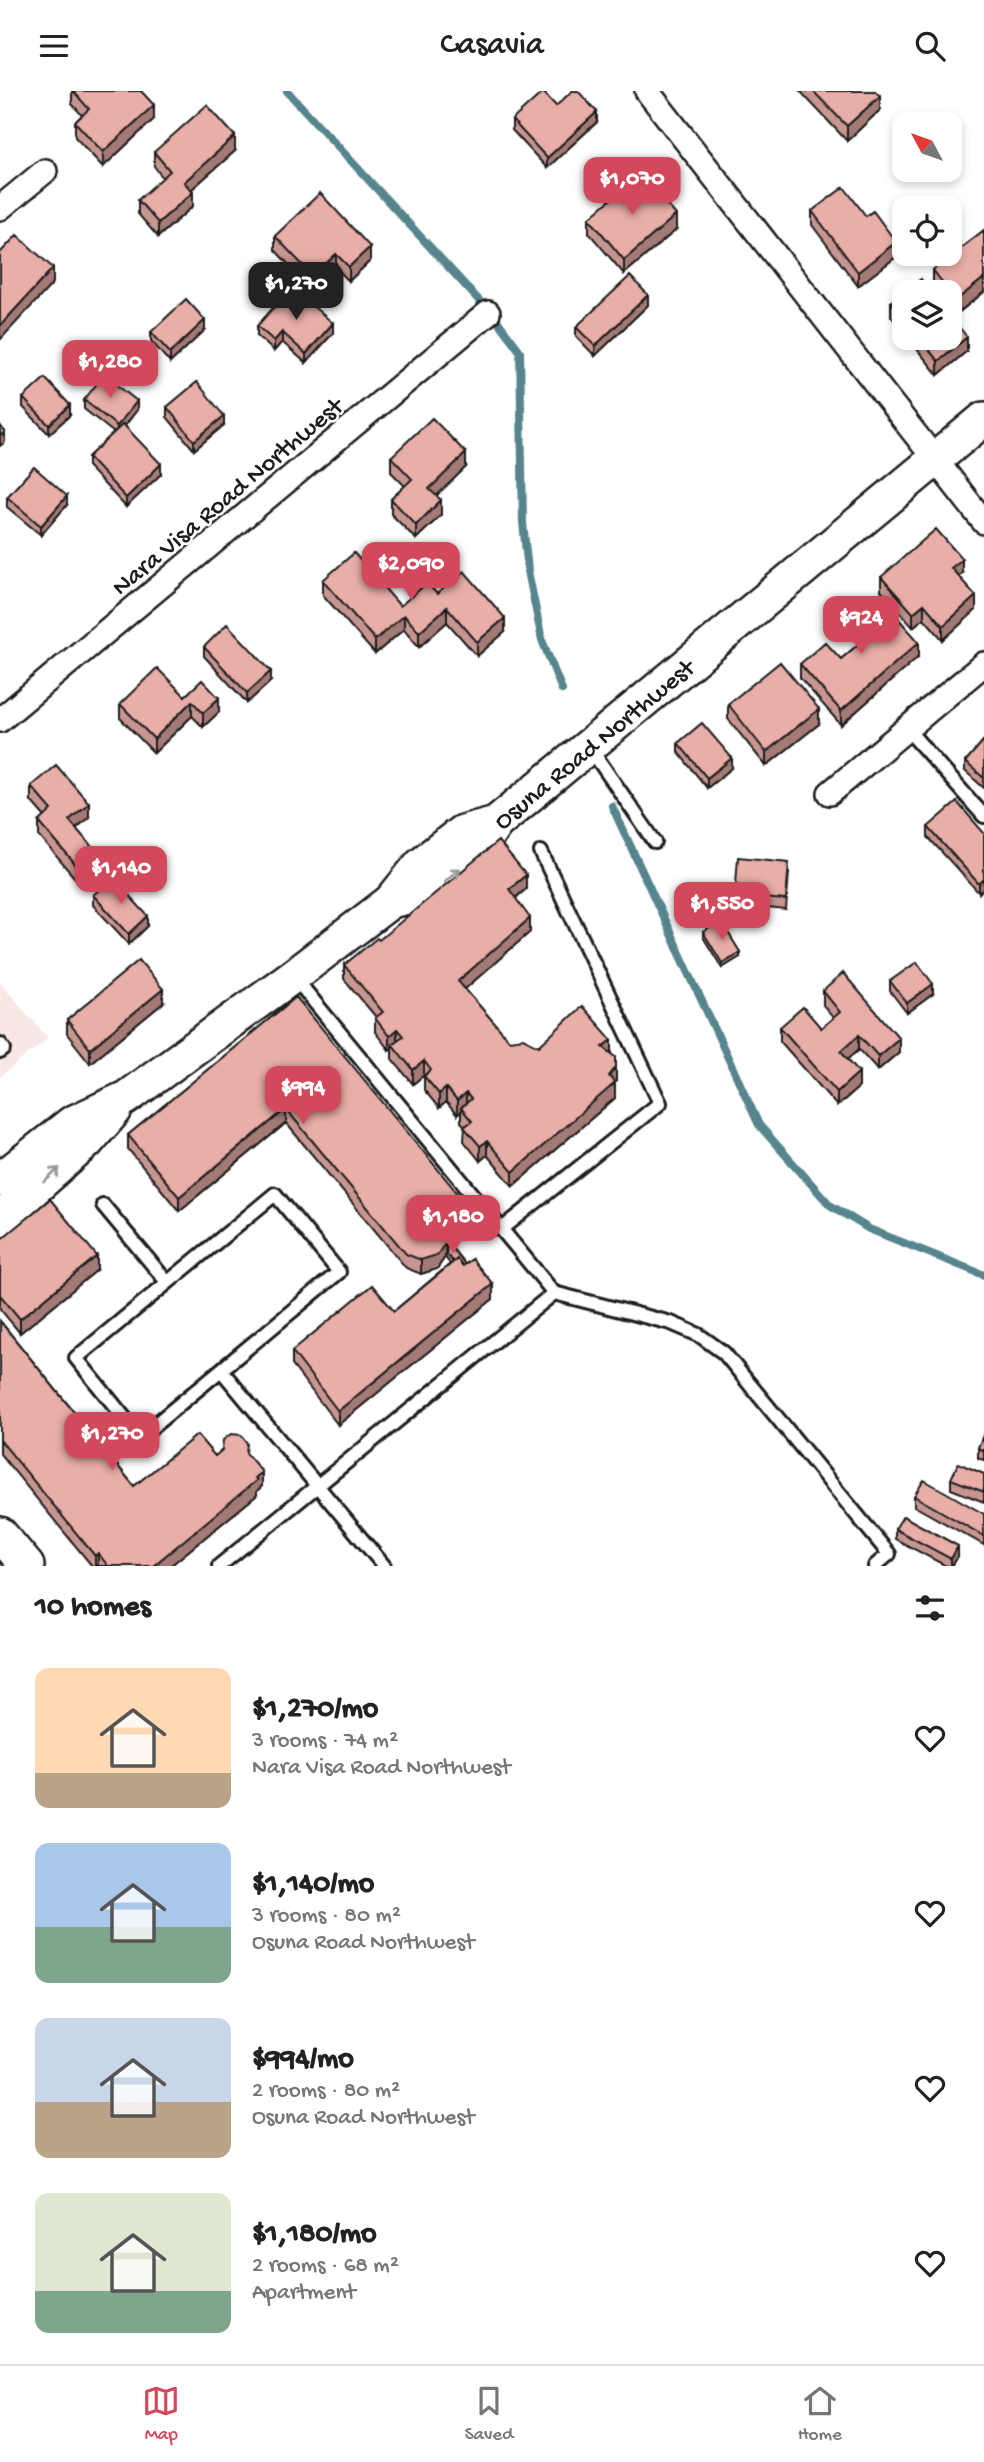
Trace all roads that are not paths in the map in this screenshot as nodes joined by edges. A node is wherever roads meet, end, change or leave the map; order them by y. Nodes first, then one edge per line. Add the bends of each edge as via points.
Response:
1 (647, 91) edge
2 (45, 171) dead end
3 (0, 208) edge
4 (488, 313) dead end
5 (984, 419) edge
6 (935, 460) junction
7 (984, 522) edge
8 (984, 664) edge
9 (0, 720) edge
10 (907, 729) junction
11 (588, 745) junction
12 (830, 793) dead end
13 (984, 816) edge
14 (655, 842) dead end
15 (541, 852) dead end
16 (293, 976) junction
17 (0, 1044) edge
18 (0, 1052) edge
19 (126, 1098) junction
20 (0, 1180) edge
21 (103, 1205) dead end
22 (0, 1219) edge
23 (502, 1229) junction
24 (167, 1282) junction
25 (554, 1293) junction
26 (221, 1370) junction
27 (317, 1486) junction
28 (0, 1534) edge
29 (0, 1546) edge
30 (27, 1566) edge
31 (219, 1566) edge
32 (384, 1566) edge
33 (874, 1566) edge

1 - 6 street
2 - 3 street
4 - 9 street, Nara Visa Road Northwest
5 - 6 main road, Osuna Road Northwest
6 - 7 street
6 - 11 main road, Osuna Road Northwest
8 - 10 street
10 - 12 street
10 - 13 lane
11 - 14 lane
11 - 16 main road, Osuna Road Northwest via 496,823 473,858 431,891 391,901
15 - 23 lane via 660,1103
16 - 19 main road
16 - 23 lane
17 - 18 lane via 4,1049
19 - 20 main road via 72,1123
22 -> 19 main road via 87,1142
21 - 24 lane
23 - 25 lane
24 - 26 lane via 76,1358 140,1437
24 - 26 lane via 275,1193 339,1272
25 - 27 lane
25 - 33 lane via 671,1323 724,1353 889,1554
26 - 27 lane
27 - 31 lane
27 - 32 lane
28 - 30 main road
29 - 30 main road

